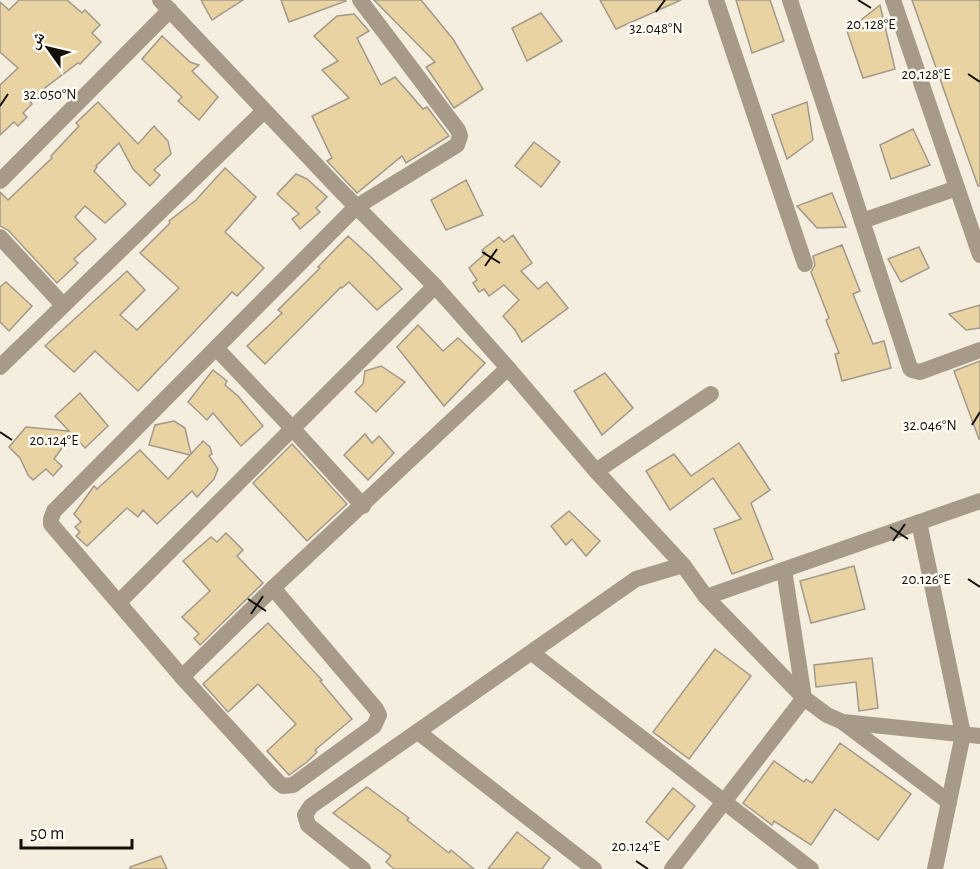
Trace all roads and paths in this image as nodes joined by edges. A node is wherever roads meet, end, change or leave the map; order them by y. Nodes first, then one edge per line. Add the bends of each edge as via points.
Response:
1 (360, 0) edge
2 (716, 0) edge
3 (790, 0) edge
4 (893, 0) edge
5 (165, 5) edge
6 (264, 111) junction
7 (0, 181) edge
8 (957, 188) junction
9 (356, 207) junction
10 (862, 221) junction
11 (0, 237) edge
12 (980, 255) edge
13 (806, 264) dead end
14 (435, 286) junction
15 (63, 305) junction
16 (216, 348) junction
17 (980, 350) edge
18 (0, 367) edge
19 (508, 368) junction
20 (711, 394) dead end
21 (292, 428) junction
22 (596, 471) junction
23 (980, 501) edge
24 (363, 506) junction
25 (920, 522) junction
26 (683, 564) junction
27 (784, 570) junction
28 (273, 588) junction
29 (706, 597) junction
30 (119, 602) junction
31 (532, 653) junction
32 (182, 677) junction
33 (804, 698) junction
34 (843, 722) junction
35 (418, 732) junction
36 (963, 734) junction
37 (980, 736) edge
38 (724, 802) junction
39 (949, 802) junction
40 (363, 869) edge
41 (594, 869) edge
42 (672, 869) edge
43 (811, 869) edge
44 (935, 869) edge

1 - 9 street via 460,136 453,149
2 - 13 street
3 - 10 street
4 - 8 street
5 - 6 street
5 - 7 street
6 - 9 street
6 - 15 street
8 - 10 street
8 - 12 street
9 - 14 street
9 - 16 street
10 - 17 street via 912,370 920,372
11 - 15 street
14 - 19 street
14 - 21 street
15 - 18 street
16 - 21 street
16 - 30 street via 52,514 51,524
19 - 22 street
19 - 24 street
20 - 22 street
21 - 24 street
21 - 30 street
22 - 26 street
23 - 25 street
24 - 28 street
25 - 27 street
25 - 36 street
26 - 29 street
26 - 31 street via 636,579
27 - 29 street
27 - 33 street
28 - 32 street
28 - 32 street via 376,709 379,715 374,726 293,785 283,786
29 - 33 street
30 - 32 street
31 - 35 street
31 - 38 street
33 - 34 street
33 - 38 street
34 - 36 street
34 - 39 street
35 - 40 street via 326,794 305,815 308,825
35 - 41 street
36 - 37 street
36 - 39 street
38 - 42 street
38 - 43 street
39 - 44 street

